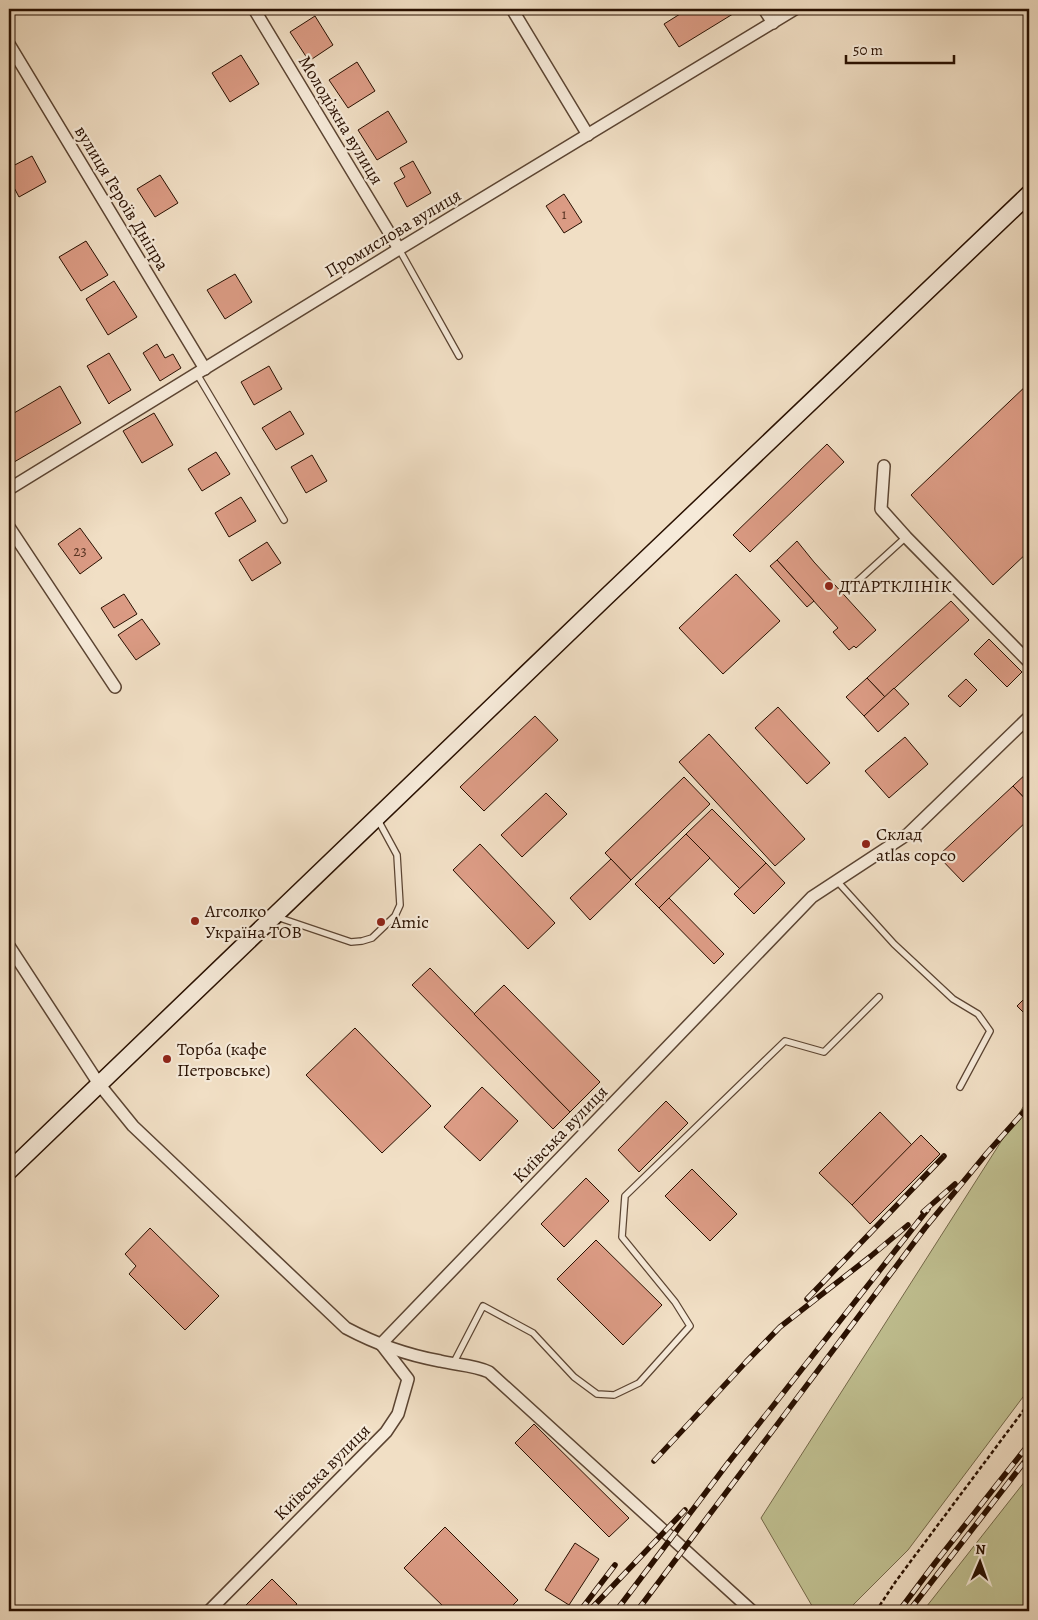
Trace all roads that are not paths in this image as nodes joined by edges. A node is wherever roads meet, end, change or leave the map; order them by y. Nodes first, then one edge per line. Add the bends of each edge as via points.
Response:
1 (254, 9) edge
2 (512, 9) edge
3 (764, 9) edge
4 (796, 9) edge
5 (773, 23) junction
6 (9, 44) edge
7 (588, 135) junction
8 (1029, 194) edge
9 (399, 249) junction
10 (459, 356) dead end
11 (201, 372) junction
12 (884, 466) dead end
13 (9, 489) edge
14 (284, 520) dead end
15 (9, 527) edge
16 (906, 537) junction
17 (850, 588) dead end
18 (1029, 662) edge
19 (115, 687) dead end
20 (1029, 716) edge
21 (377, 818) junction
22 (837, 881) junction
23 (275, 916) junction
24 (9, 946) edge
25 (879, 997) dead end
26 (99, 1084) junction
27 (960, 1087) dead end
28 (9, 1171) edge
29 (381, 1344) junction
30 (453, 1364) junction
31 (209, 1611) edge
32 (752, 1611) edge

1 - 9 street, Молодіжна вулиця
2 - 7 street
3 - 5 street
4 - 5 street, Промислова вулиця
5 - 7 street, Промислова вулиця
6 - 11 street, вулиця Героїв Дніпра
7 - 9 street, Промислова вулиця
8 - 21 main road
9 - 10 lane
9 - 11 street, Промислова вулиця
11 - 13 street, Промислова вулиця
11 - 14 lane
12 - 16 street via 881,509
15 - 19 street
16 - 17 lane
16 - 18 street
20 - 22 street, Київська вулиця via 908,834
21 - 23 main road
21 - 23 lane via 397,855 400,905 395,916 372,938 351,942
22 - 27 lane via 894,944 953,998 978,1014 990,1031
22 - 29 street, Київська вулиця via 812,897
23 - 26 main road
24 - 26 street
25 - 30 lane via 824,1052 785,1041 625,1196 622,1237 675,1302 690,1326 639,1383 614,1395 597,1394 574,1377 533,1333 483,1306
26 - 28 main road
26 - 29 street via 134,1126 346,1328
29 - 30 street
29 - 31 street, Київська вулиця via 408,1379 398,1414 386,1432
30 - 32 street via 489,1372

